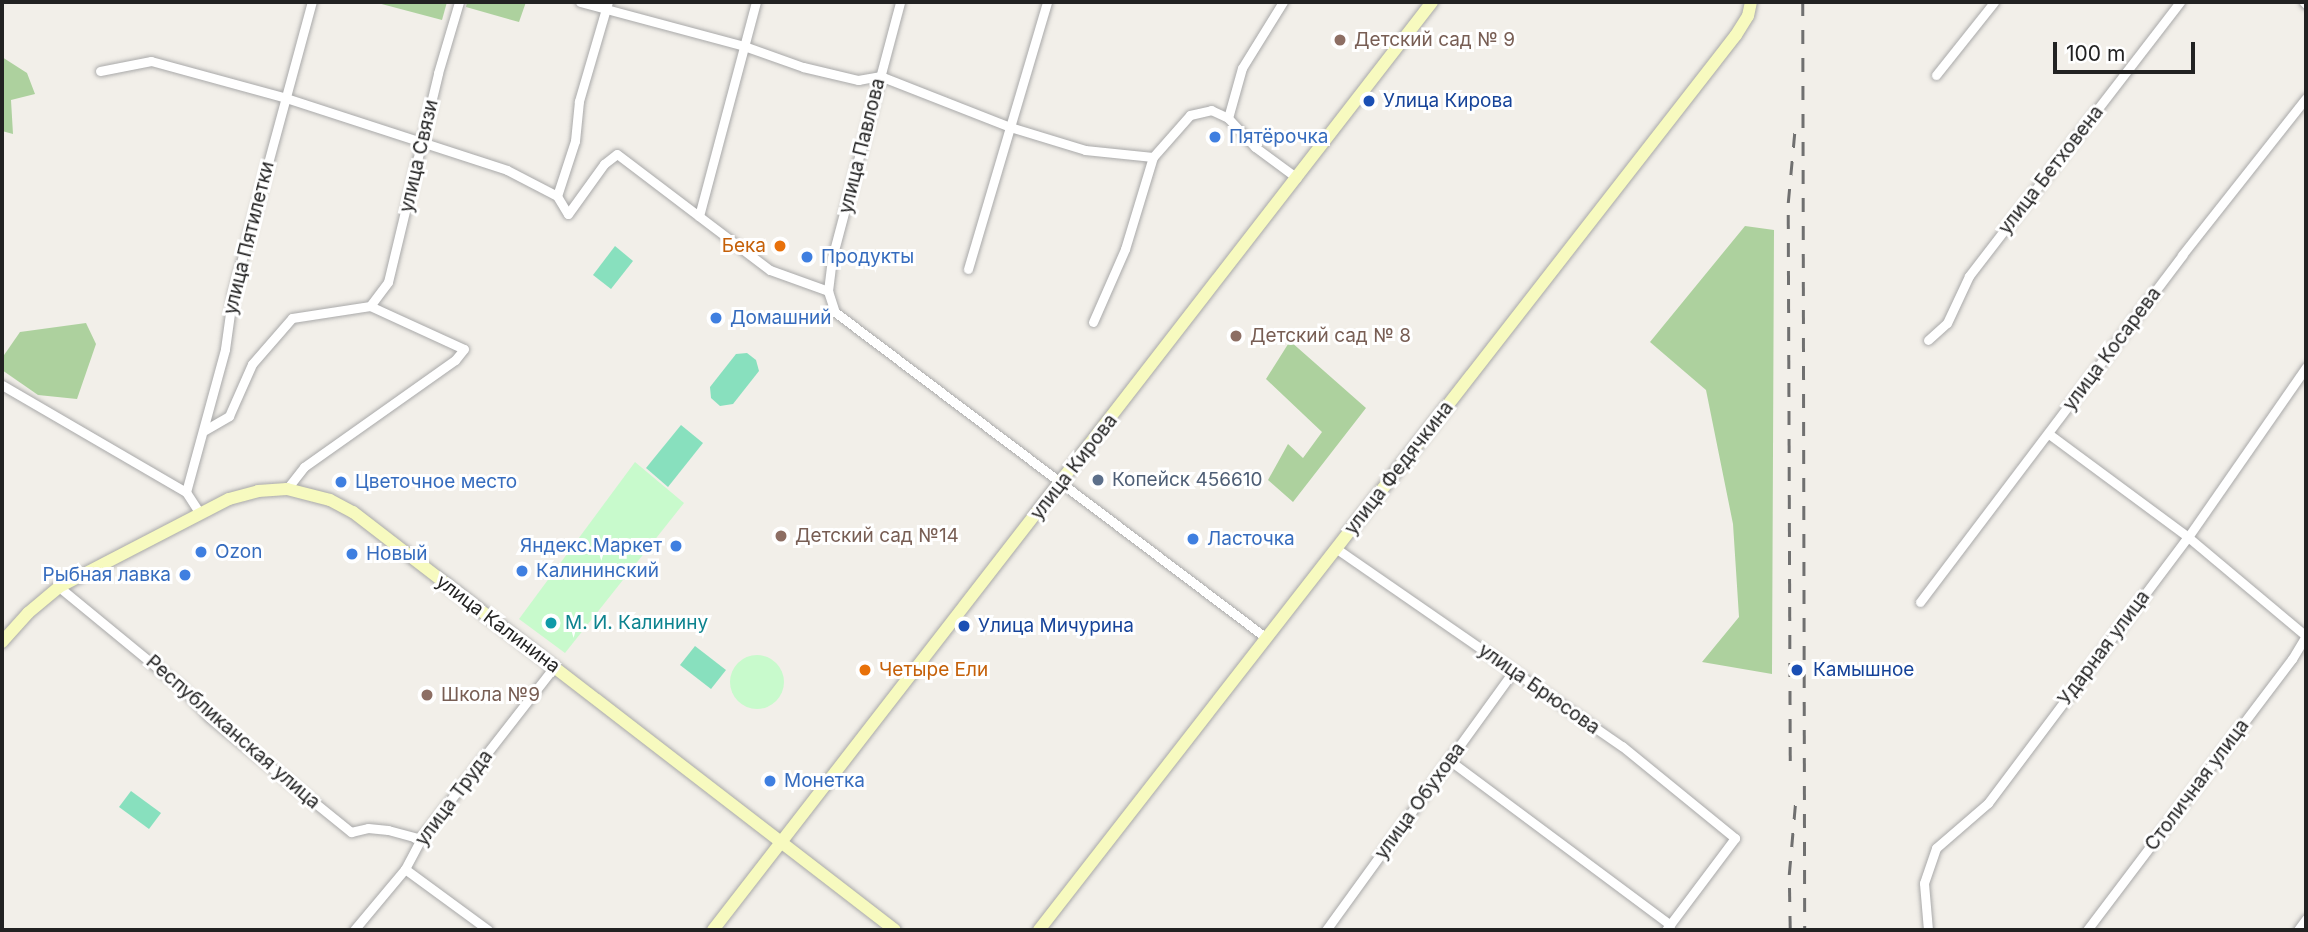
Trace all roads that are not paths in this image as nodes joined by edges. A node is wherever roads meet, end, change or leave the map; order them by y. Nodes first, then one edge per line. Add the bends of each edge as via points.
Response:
1 (312, 2) edge
2 (459, 2) edge
3 (580, 2) edge
4 (756, 2) edge
5 (900, 2) edge
6 (1047, 2) edge
7 (1283, 2) edge
8 (1432, 2) edge
9 (1751, 2) edge
10 (1994, 2) edge
11 (2179, 2) edge
12 (607, 6) edge
13 (744, 46) junction
14 (100, 71) dead end
15 (1936, 75) dead end
16 (880, 76) junction
17 (286, 98) junction
18 (2306, 98) edge
19 (1228, 118) junction
20 (1010, 127) junction
21 (422, 142) junction
22 (1153, 158) junction
23 (1297, 178) junction
24 (556, 196) junction
25 (699, 216) junction
26 (968, 269) dead end
27 (828, 291) junction
28 (370, 306) junction
29 (1093, 322) dead end
30 (1928, 340) dead end
31 (2306, 367) edge
32 (2, 385) edge
33 (205, 430) junction
34 (2049, 434) junction
35 (1060, 484) junction
36 (287, 489) junction
37 (186, 492) junction
38 (199, 512) junction
39 (2188, 537) junction
40 (1337, 549) junction
41 (59, 587) junction
42 (1920, 602) dead end
43 (2305, 636) edge
44 (1265, 637) junction
45 (2, 642) edge
46 (555, 667) junction
47 (1513, 672) junction
48 (1449, 760) junction
49 (421, 839) junction
50 (782, 844) junction
51 (405, 869) junction
52 (2306, 919) edge
53 (1668, 928) edge
54 (354, 930) edge
55 (488, 930) edge
56 (713, 930) edge
57 (895, 930) edge
58 (1039, 930) edge
59 (1326, 930) edge
60 (1928, 930) edge
61 (2087, 930) edge
62 (2298, 930) edge

1 - 17 street, улица Пятилетки
2 - 21 street, улица Связи
3 - 12 street
4 - 13 street
5 - 16 street, улица Павлова
6 - 20 street
7 - 19 street via 1242,68
8 - 23 street, улица Кирова
9 - 40 street, улица Федячкина via 1736,35
10 - 15 street
11 - 30 street, улица Бетховена via 1969,275 1947,323
12 - 13 street
12 - 24 street via 579,101 575,141
13 - 16 street via 858,80
13 - 25 street
14 - 17 street via 151,61
16 - 20 street
16 - 27 street, улица Павлова via 832,258
17 - 21 street
17 - 33 street, улица Пятилетки via 233,292
18 - 34 street, улица Косарева
19 - 22 street via 1211,110 1190,115
19 - 23 street via 1255,147
20 - 22 street via 1085,150
20 - 26 street
21 - 24 street via 507,170
21 - 28 street, улица Связи via 388,282
22 - 29 street via 1125,249
23 - 35 street, улица Кирова
24 - 25 street via 568,214 604,164 617,154
25 - 27 street via 770,270
27 - 35 street via 835,312
28 - 33 street via 292,318 252,364 229,416
28 - 36 street via 464,349 455,360 304,467
31 - 39 street, Ударная улица
32 - 37 street
33 - 37 street, улица Пятилетки
34 - 39 street
34 - 42 street, улица Косарева
35 - 44 street
35 - 50 street, улица Кирова
36 - 38 street, улица Калинина via 244,494
36 - 46 street, улица Калинина via 330,500 354,512
37 - 38 street
38 - 41 street, улица Калинина
39 - 43 street
39 - 60 street, Ударная улица via 1988,803 1936,848 1924,883
40 - 44 street, улица Федячкина
40 - 47 street, улица Брюсова
41 - 45 street, улица Калинина
41 - 49 street, Республиканская улица via 351,832 368,828
43 - 61 street, Столичная улица
44 - 58 street, улица Федячкина
46 - 49 street, улица Труда
46 - 50 street, улица Калинина
47 - 48 street, улица Обухова
47 - 53 street, улица Брюсова via 1622,746 1735,838
48 - 53 street
48 - 59 street, улица Обухова
49 - 51 street, улица Труда
50 - 56 street, улица Кирова
50 - 57 street, улица Калинина
51 - 54 street, улица Труда
51 - 55 street
52 - 62 street

